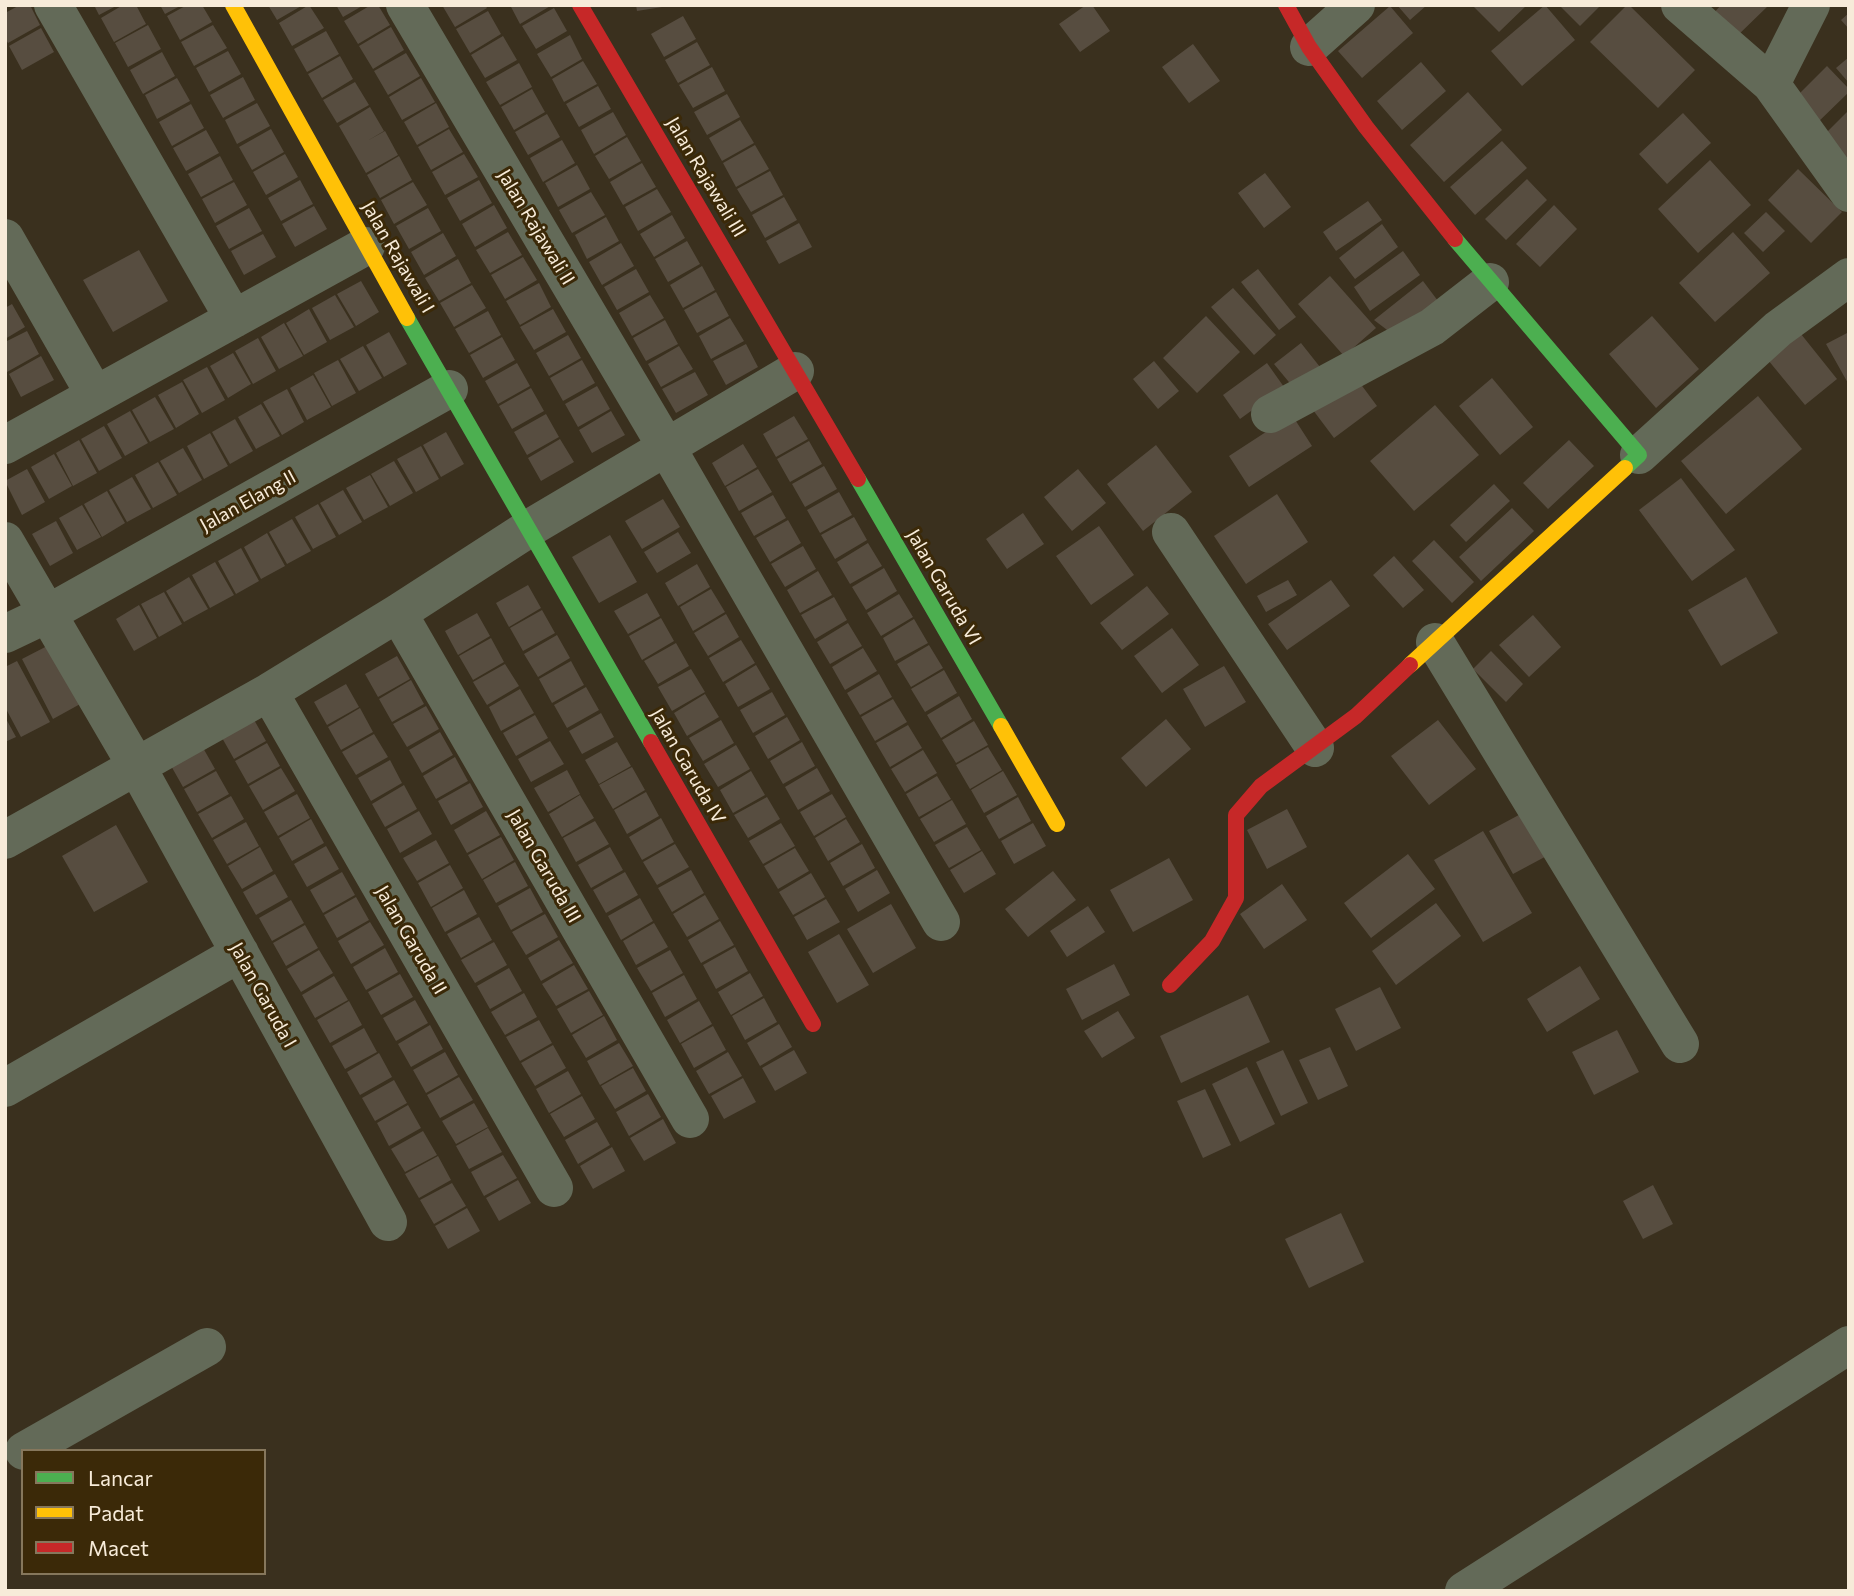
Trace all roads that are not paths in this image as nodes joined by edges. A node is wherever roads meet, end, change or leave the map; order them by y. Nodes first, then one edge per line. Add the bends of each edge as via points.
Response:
1 (53, 5) edge
2 (233, 5) edge
3 (405, 5) edge
4 (1286, 5) edge
5 (1356, 5) edge
6 (1679, 5) edge
7 (1811, 5) edge
8 (589, 14) edge
9 (1309, 47) junction
10 (1771, 84) junction
11 (1849, 193) edge
12 (5, 238) edge
13 (366, 246) junction
14 (1849, 277) edge
15 (1490, 282) junction
16 (234, 319) junction
17 (796, 371) junction
18 (449, 389) junction
19 (95, 396) junction
20 (1270, 414) dead end
21 (5, 445) edge
22 (667, 448) junction
23 (1639, 455) junction
24 (528, 529) junction
25 (1171, 532) dead end
26 (5, 541) edge
27 (398, 613) junction
28 (47, 614) junction
29 (5, 634) edge
30 (1435, 642) junction
31 (268, 692) junction
32 (1315, 748) junction
33 (137, 767) junction
34 (1057, 824) dead end
35 (5, 840) edge
36 (941, 922) dead end
37 (240, 953) junction
38 (1170, 985) dead end
39 (813, 1024) dead end
40 (1680, 1044) dead end
41 (5, 1088) edge
42 (690, 1119) dead end
43 (554, 1188) dead end
44 (388, 1222) dead end
45 (1849, 1345) edge
46 (207, 1347) dead end
47 (28, 1449) edge
48 (21, 1453) edge
49 (5, 1462) edge
50 (1464, 1591) edge

1 - 16 street
2 - 13 street, Jalan Rajawali I
3 - 22 street, Jalan Rajawali II
4 - 9 street
5 - 9 street
6 - 10 street
7 - 10 street
8 - 17 street, Jalan Rajawali III
9 - 15 street via 1366,127
10 - 11 street
12 - 19 street
13 - 16 street
13 - 18 street, Jalan Rajawali I
14 - 23 street via 1778,329
15 - 20 street via 1432,327
15 - 23 street
16 - 19 street
17 - 22 street
17 - 34 street, Jalan Garuda VI
18 - 24 street, Jalan Rajawali I
18 - 28 street, Jalan Elang II
19 - 21 street
22 - 24 street
22 - 36 street, Jalan Rajawali II
23 - 30 street
24 - 27 street
24 - 39 street, Jalan Garuda IV
25 - 32 street
26 - 28 street, Jalan Garuda I
27 - 31 street
27 - 42 street, Jalan Garuda III
28 - 29 street, Jalan Elang II
28 - 33 street, Jalan Garuda I
30 - 32 street
30 - 40 street
31 - 33 street
31 - 43 street, Jalan Garuda II
32 - 38 street via 1282,768 1236,815 1236,898 1212,941
33 - 35 street
33 - 37 street, Jalan Garuda I
37 - 41 street
37 - 44 street, Jalan Garuda I
45 - 50 street
46 - 47 street
48 - 49 street

